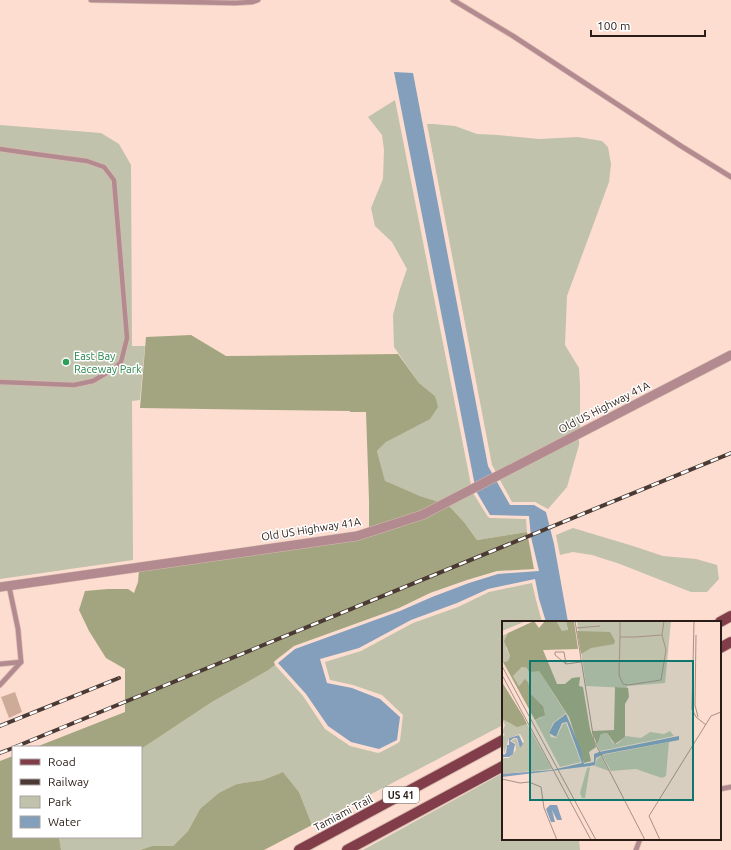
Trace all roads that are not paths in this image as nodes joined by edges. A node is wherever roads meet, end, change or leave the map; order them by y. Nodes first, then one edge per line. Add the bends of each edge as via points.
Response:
1 (91, 0) edge
2 (258, 0) edge
3 (453, 0) edge
4 (0, 149) edge
5 (731, 177) edge
6 (731, 355) edge
7 (0, 382) edge
8 (4, 587) edge
9 (731, 616) edge
10 (721, 621) edge
11 (731, 642) edge
12 (721, 647) edge
13 (21, 662) junction
14 (0, 664) edge
15 (0, 685) edge
16 (502, 741) edge
17 (502, 767) edge
18 (731, 788) edge
19 (721, 789) edge
20 (640, 840) edge
21 (299, 850) edge
22 (347, 850) edge
23 (636, 850) edge

1 - 2 lane via 235,3
3 - 5 lane
4 - 7 lane via 87,161 104,167 114,180 127,338 121,362 93,381 74,385
6 - 8 street, Old US Highway 41A via 422,515 357,536
8 - 13 lane via 18,629
9 - 10 main road
11 - 12 main road
13 - 14 lane
13 - 15 lane
16 - 21 main road, Tamiami Trail / US 41
17 - 22 main road, US 41
18 - 19 lane
20 - 23 lane

